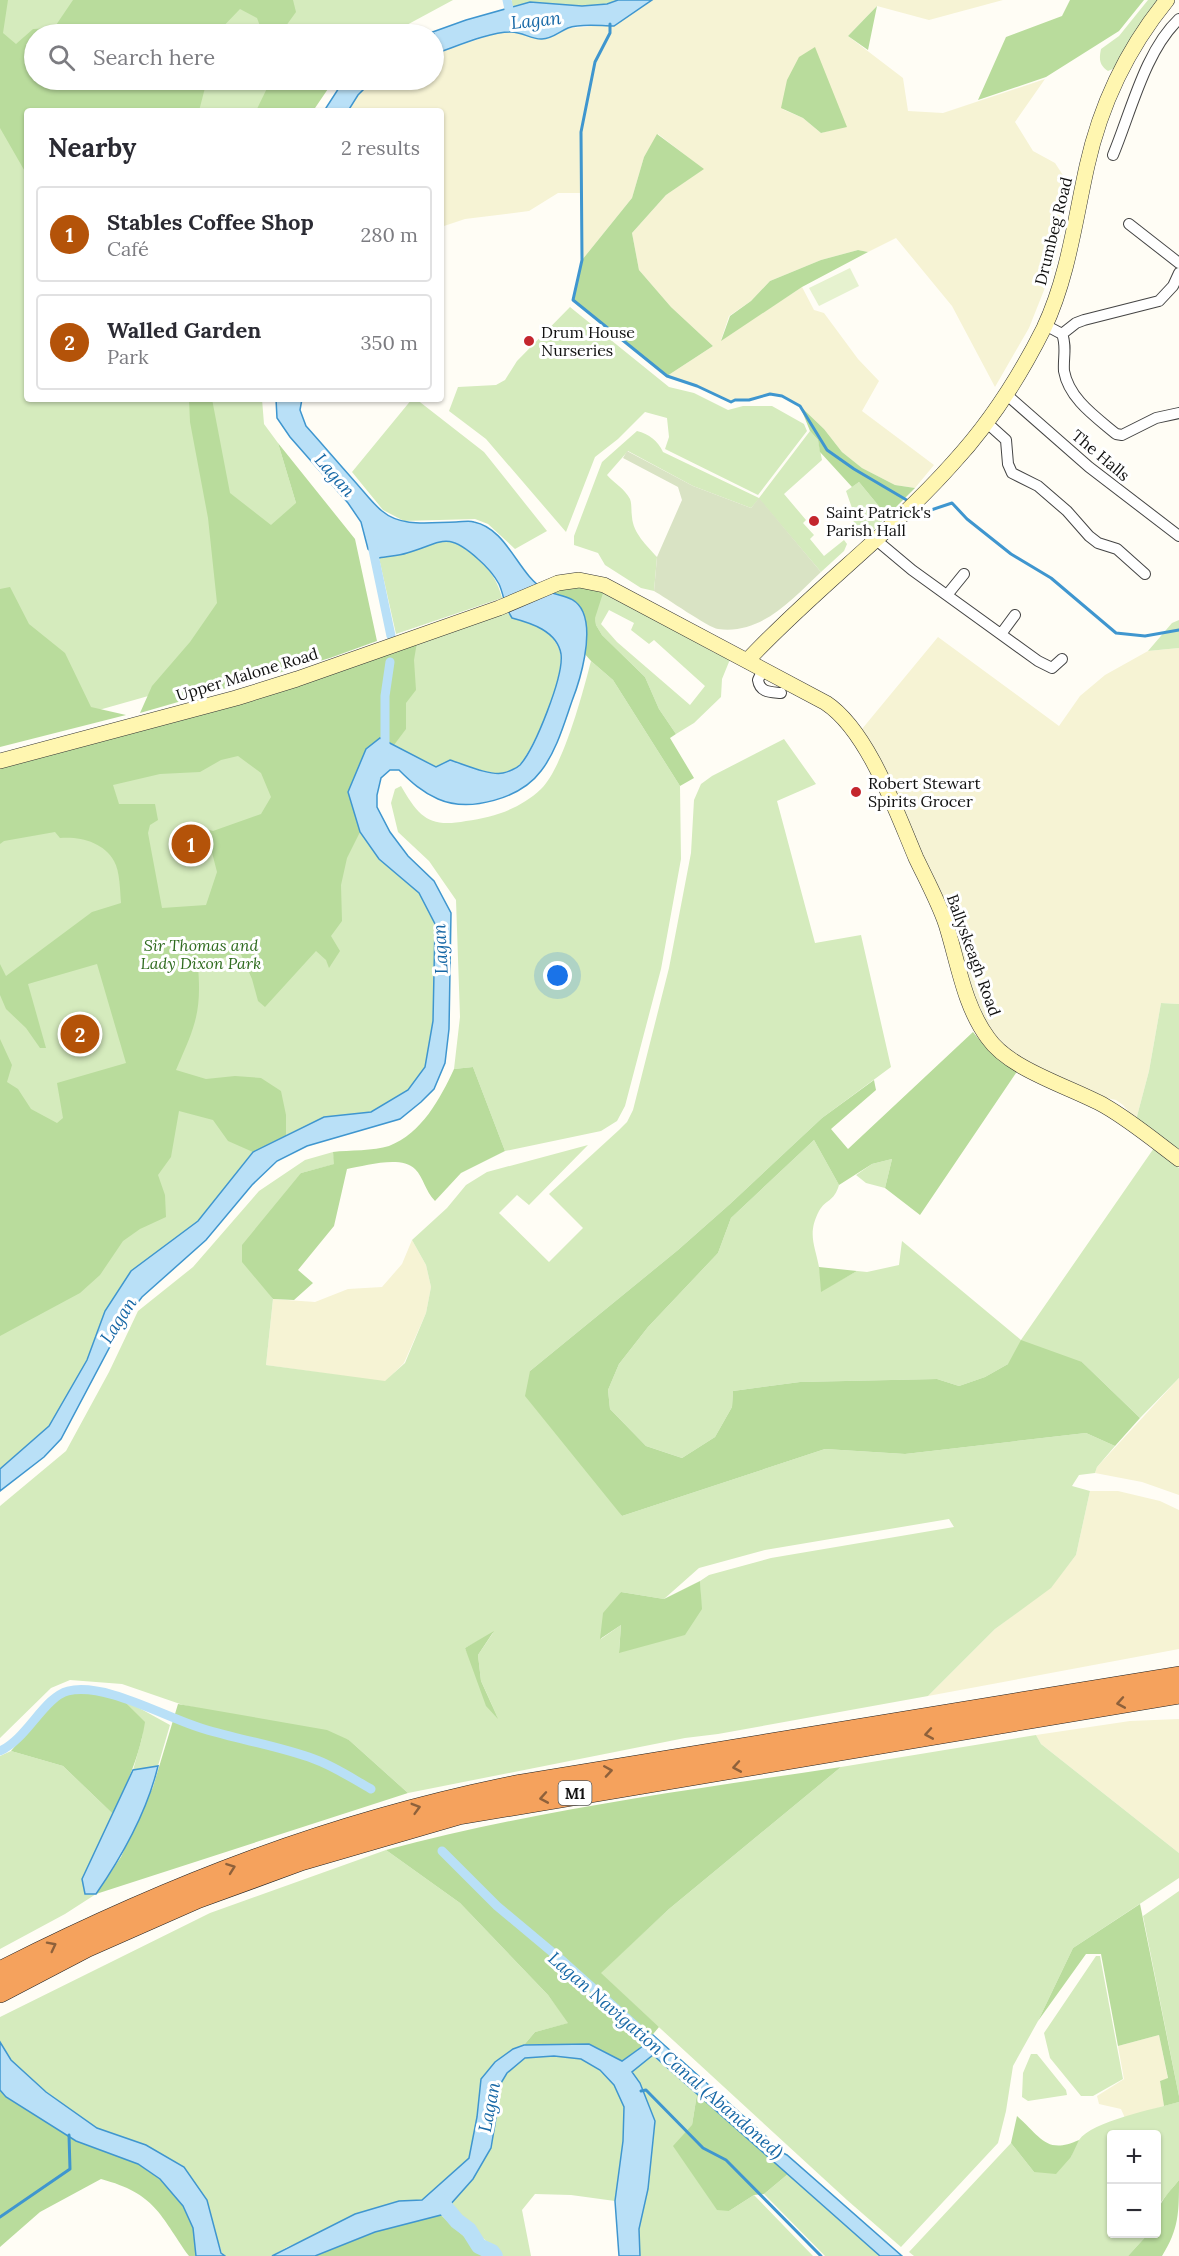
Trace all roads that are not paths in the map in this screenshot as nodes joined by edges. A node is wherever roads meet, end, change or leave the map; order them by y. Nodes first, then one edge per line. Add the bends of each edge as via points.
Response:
1 (1167, 0) edge
2 (1179, 19) edge
3 (1113, 155) dead end
4 (1129, 224) dead end
5 (1179, 263) edge
6 (1179, 273) edge
7 (1045, 325) junction
8 (1062, 334) junction
9 (1006, 395) junction
10 (1179, 413) edge
11 (987, 422) junction
12 (1179, 536) edge
13 (875, 539) junction
14 (963, 574) dead end
15 (1145, 574) dead end
16 (947, 596) junction
17 (1015, 615) dead end
18 (1000, 634) junction
19 (1062, 659) dead end
20 (747, 661) junction
21 (763, 669) junction
22 (781, 693) dead end
23 (0, 761) edge
24 (1179, 1159) edge
25 (1179, 1677) edge
26 (1179, 1693) edge
27 (0, 1972) edge
28 (0, 1992) edge

1 - 7 main road, Drumbeg Road via 1126,58 1107,98 1087,165 1069,254
2 - 3 street via 1147,66
4 - 5 street
6 - 8 street via 1160,301 1084,320
7 - 8 street
7 - 9 main road, Drumbeg Road
8 - 10 street via 1064,366 1071,391 1116,434
9 - 11 main road, Drumbeg Road
9 - 12 street, The Halls via 1089,467
11 - 13 main road, Drumbeg Road via 955,462
11 - 15 street via 1006,440 1012,473 1038,486 1089,536 1117,549
13 - 16 street
13 - 20 main road, Drumbeg Road
14 - 16 street
16 - 18 street
17 - 18 street
18 - 19 street via 1052,668
20 - 21 main road, Ballyskeagh Road
20 - 23 main road, Upper Malone Road via 604,585 579,580 558,583 499,608 236,698
21 - 22 street via 758,680 761,688
21 - 24 main road, Ballyskeagh Road via 836,709 861,741 945,923 978,1024 990,1042 1034,1072 1107,1108
27 -> 25 highway, M1 via 195,1881 333,1832 436,1803 521,1785
26 -> 28 highway, M1 via 459,1814 301,1860 197,1898 86,1947

